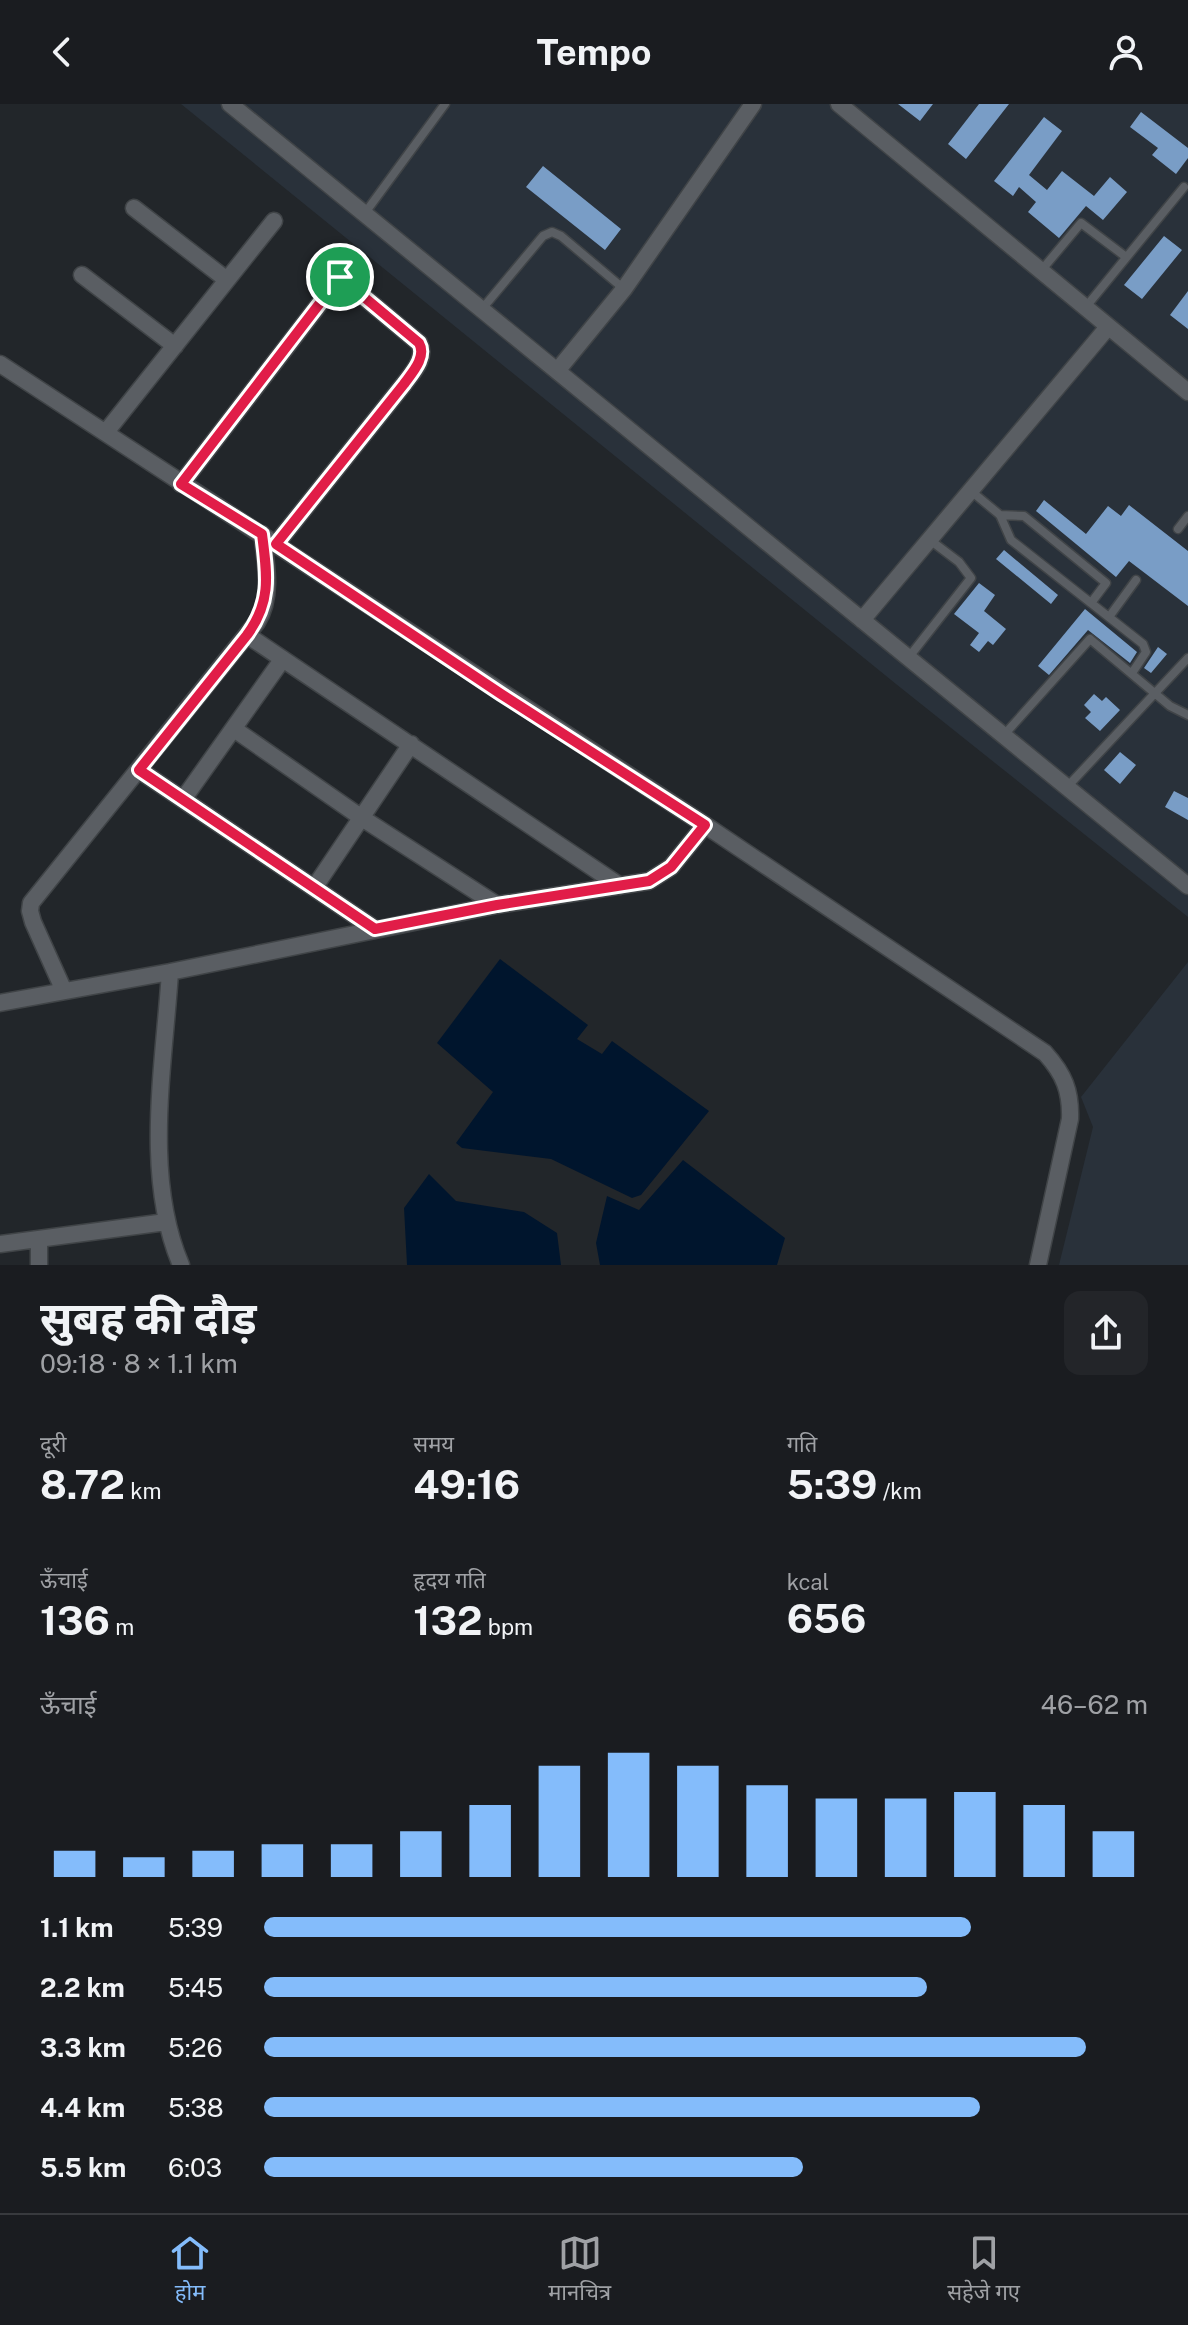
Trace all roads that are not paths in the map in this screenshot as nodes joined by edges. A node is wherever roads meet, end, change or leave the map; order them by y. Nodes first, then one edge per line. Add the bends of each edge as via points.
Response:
1 (230, 104) edge
2 (445, 104) edge
3 (753, 104) edge
4 (839, 104) edge
5 (250, 110) edge
6 (1184, 187) dead end
7 (134, 208) dead end
8 (365, 214) junction
9 (274, 221) dead end
10 (1126, 257) junction
11 (1040, 272) junction
12 (82, 275) dead end
13 (227, 280) junction
14 (624, 289) junction
15 (1085, 308) junction
16 (482, 310) junction
17 (1108, 327) junction
18 (175, 346) junction
19 (0, 364) edge
20 (557, 371) junction
21 (1185, 387) edge
22 (106, 432) junction
23 (181, 484) junction
24 (971, 491) junction
25 (1000, 515) junction
26 (1188, 516) edge
27 (1178, 529) dead end
28 (262, 534) junction
29 (930, 540) junction
30 (276, 544) junction
31 (1136, 580) dead end
32 (1091, 603) junction
33 (1109, 617) junction
34 (862, 620) junction
35 (247, 635) junction
36 (908, 658) junction
37 (1188, 658) edge
38 (282, 660) junction
39 (1132, 673) junction
40 (1155, 691) junction
41 (1188, 715) edge
42 (234, 729) junction
43 (1004, 736) junction
44 (411, 744) junction
45 (139, 770) junction
46 (1067, 787) junction
47 (184, 798) junction
48 (362, 818) junction
49 (705, 825) junction
50 (620, 886) junction
51 (1188, 886) edge
52 (314, 888) junction
53 (497, 905) junction
54 (375, 929) junction
55 (170, 972) junction
56 (64, 991) junction
57 (0, 1003) edge
58 (166, 1222) junction
59 (39, 1239) junction
60 (0, 1244) edge
61 (39, 1265) edge
62 (181, 1265) edge
63 (1038, 1265) edge

1 - 5 street
2 - 8 lane
3 - 14 street
4 - 11 street
5 - 8 street
6 - 10 lane
7 - 13 street
8 - 16 street
9 - 13 street
10 - 11 lane via 1081,223
10 - 15 lane
11 - 15 street
12 - 18 street
13 - 18 street
14 - 16 lane via 561,236 547,233
14 - 20 street
15 - 17 street
16 - 20 street
17 - 21 street
17 - 24 street
18 - 22 street
19 - 22 street
20 - 34 street
22 - 23 street
23 - 28 street
23 - 30 street via 345,270 419,343 421,356
24 - 25 lane
24 - 29 street
25 - 32 lane via 1011,540
25 - 32 lane via 1024,516 1106,583
26 - 27 lane
28 - 30 street
28 - 35 street via 265,600
29 - 34 street
29 - 36 lane via 971,578
30 - 49 street
31 - 33 lane
32 - 33 lane
33 - 39 lane via 1143,644 1146,652
34 - 36 street
35 - 38 street
35 - 45 street
36 - 43 street
37 - 40 lane
38 - 42 street
38 - 44 street
39 - 40 lane
39 - 43 lane via 1090,639
40 - 41 lane
40 - 46 lane
42 - 47 street
42 - 48 street
43 - 46 street
44 - 48 street
44 - 50 street
45 - 47 street
45 - 56 street via 31,903 33,922
46 - 51 street
47 - 52 street
48 - 52 street
48 - 53 street
49 - 50 street via 663,874
49 - 63 street via 1029,1041 1058,1068 1071,1099 1070,1119
50 - 53 street
52 - 54 street
53 - 54 street
54 - 55 street
55 - 56 street
55 - 58 street via 159,1137
56 - 57 street
58 - 59 street
58 - 62 street
59 - 60 street
59 - 61 street

